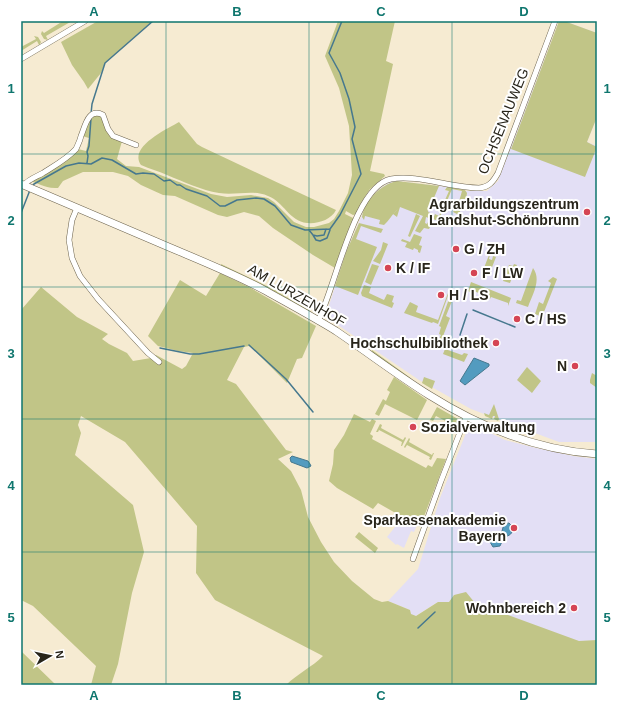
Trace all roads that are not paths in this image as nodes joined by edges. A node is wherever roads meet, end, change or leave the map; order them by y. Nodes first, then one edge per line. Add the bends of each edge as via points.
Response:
1 (85, 21) edge
2 (555, 21) edge
3 (21, 59) edge
4 (136, 145) dead end
5 (24, 185) edge
6 (77, 208) junction
7 (318, 321) junction
8 (159, 362) dead end
9 (466, 417) junction
10 (597, 454) edge
11 (413, 559) dead end

1 - 3 street
2 - 7 street, OCHSENAUWEG via 494,180 489,185 479,188 405,178 391,179 377,186 357,218
4 - 5 street via 113,136 108,130 105,118 100,114 93,114 88,118 76,149
5 - 6 street, AM LURZENHOF
6 - 7 street, AM LURZENHOF via 239,277
6 - 8 street via 69,240 72,258 80,276 98,299
7 - 9 street, AM LURZENHOF
9 - 10 street, AM LURZENHOF via 523,440 580,453
9 - 11 street

